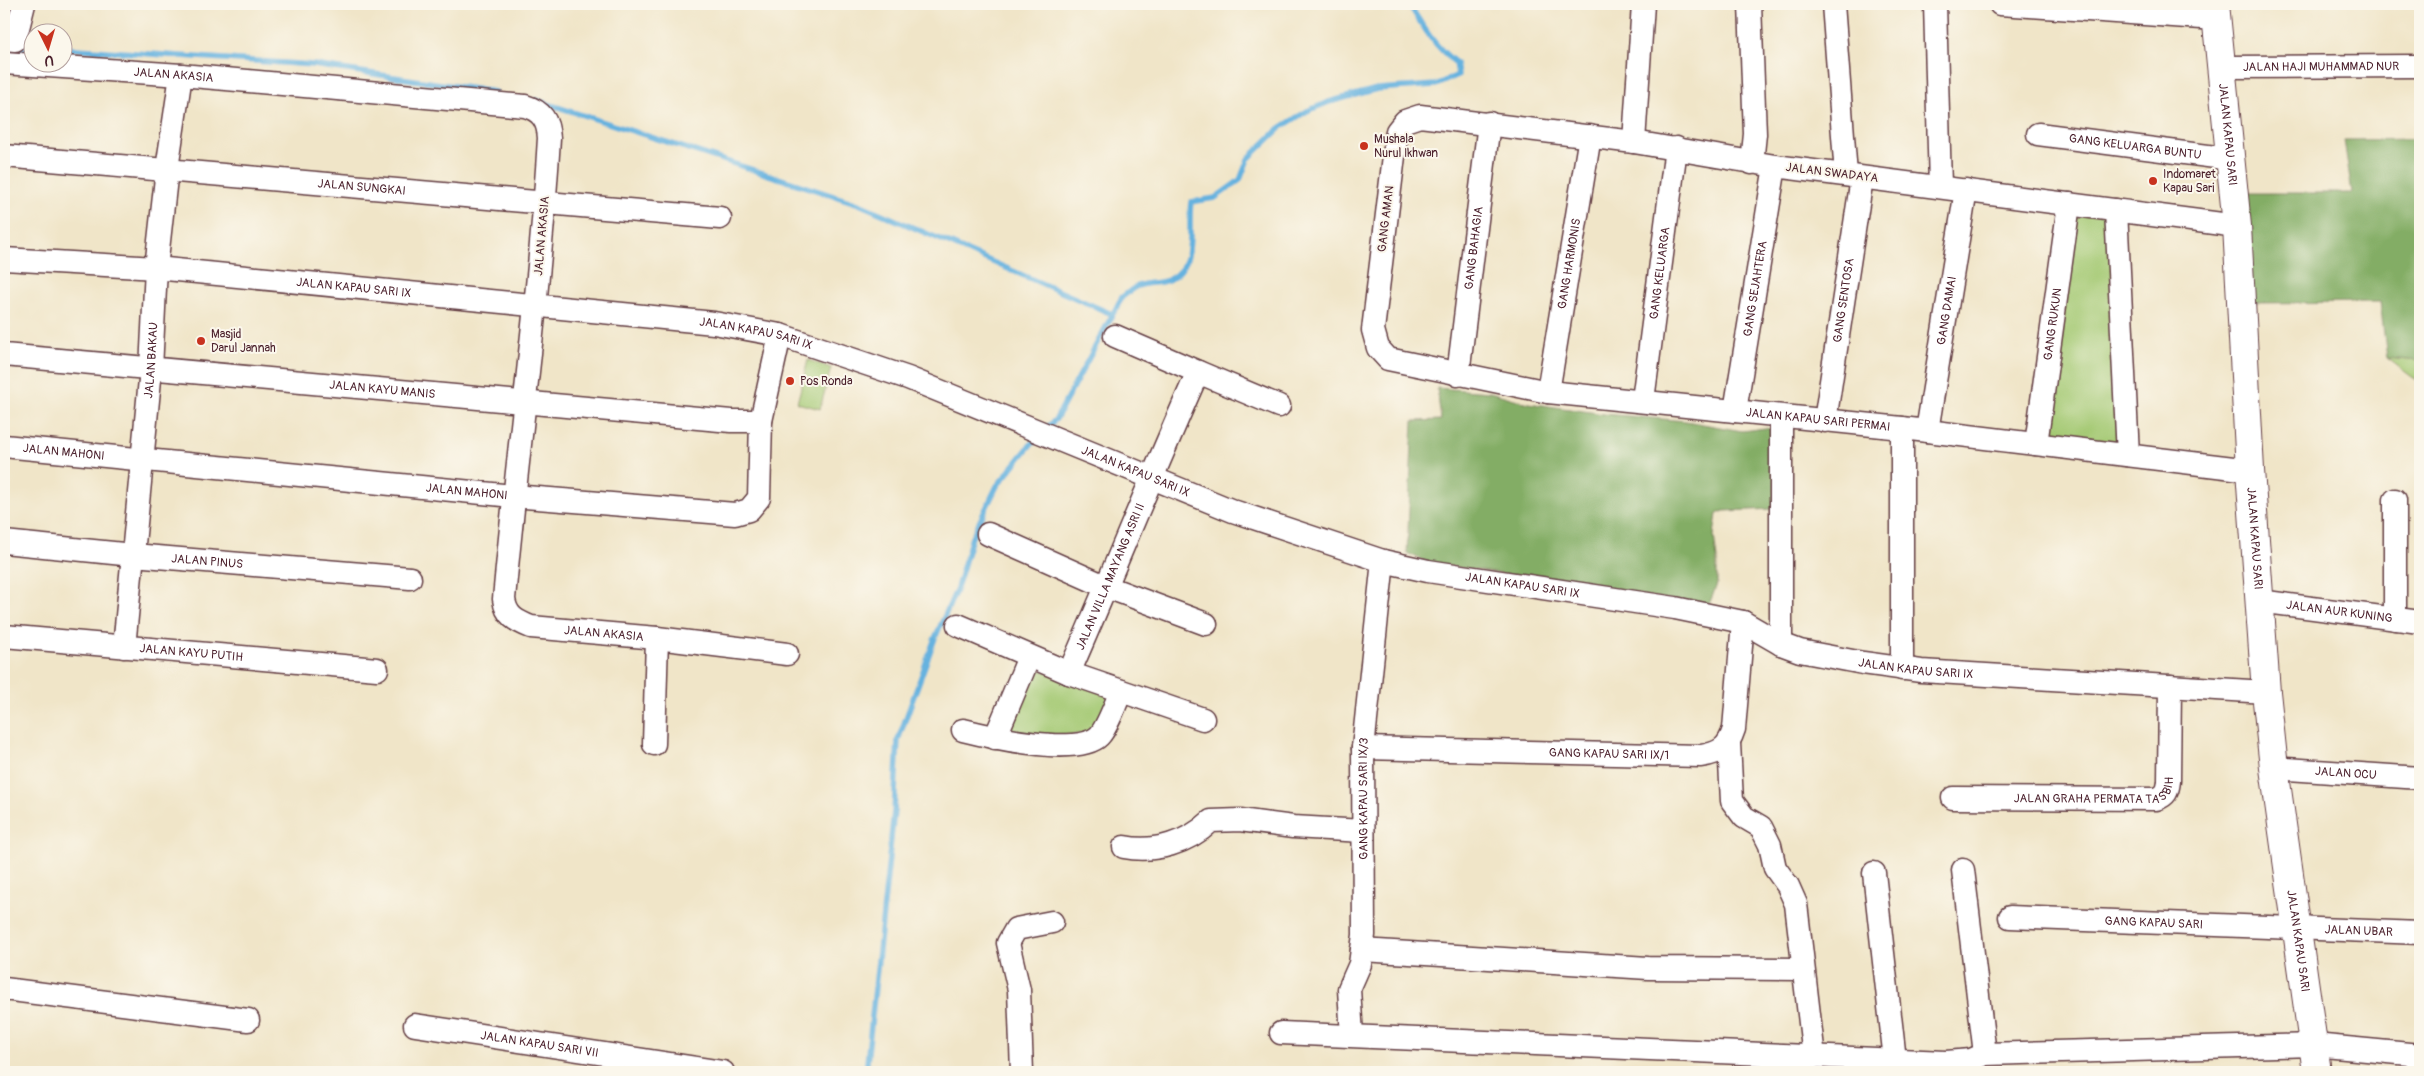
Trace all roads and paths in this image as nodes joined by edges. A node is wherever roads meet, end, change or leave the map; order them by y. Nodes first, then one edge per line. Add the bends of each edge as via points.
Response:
1 (24, 4) edge
2 (1643, 4) edge
3 (1750, 4) edge
4 (1833, 4) edge
5 (1935, 4) edge
6 (2000, 4) edge
7 (2216, 11) edge
8 (4, 39) edge
9 (4, 64) edge
10 (2420, 66) edge
11 (2222, 67) junction
12 (181, 75) junction
13 (1427, 116) joint
14 (1489, 123) junction
15 (2038, 134) dead end
16 (1590, 136) junction
17 (1634, 142) junction
18 (1676, 148) junction
19 (4, 156) edge
20 (2231, 158) junction
21 (1752, 163) junction
22 (1775, 166) junction
23 (167, 169) junction
24 (1854, 176) junction
25 (1940, 186) junction
26 (1966, 190) junction
27 (545, 202) junction
28 (2068, 204) junction
29 (2116, 210) junction
30 (720, 218) dead end
31 (2237, 226) junction
32 (4, 258) edge
33 (156, 268) junction
34 (535, 306) junction
35 (780, 335) junction
36 (1115, 336) dead end
37 (1382, 351) joint
38 (4, 355) edge
39 (151, 369) junction
40 (1198, 372) junction
41 (1458, 374) junction
42 (1548, 392) junction
43 (1643, 400) junction
44 (524, 401) junction
45 (1279, 406) dead end
46 (1735, 411) junction
47 (1781, 417) junction
48 (761, 421) junction
49 (1825, 421) junction
50 (1902, 428) junction
51 (1927, 431) junction
52 (2036, 444) junction
53 (4, 446) edge
54 (2128, 455) junction
55 (141, 460) junction
56 (2250, 470) junction
57 (1150, 479) junction
58 (513, 496) junction
59 (2396, 500) dead end
60 (988, 534) dead end
61 (4, 542) edge
62 (133, 555) junction
63 (1383, 561) junction
64 (410, 578) dead end
65 (1107, 587) junction
66 (2259, 601) junction
67 (2395, 619) junction
68 (1743, 622) junction
69 (2420, 622) edge
70 (1206, 624) dead end
71 (958, 625) dead end
72 (4, 636) edge
73 (657, 638) junction
74 (1781, 644) junction
75 (124, 647) junction
76 (787, 654) dead end
77 (1029, 657) junction
78 (377, 669) dead end
79 (1902, 669) junction
80 (1070, 673) junction
81 (2170, 686) junction
82 (1121, 691) junction
83 (2266, 692) junction
84 (1202, 719) dead end
85 (963, 730) dead end
86 (995, 738) junction
87 (1729, 743) junction
88 (654, 744) dead end
89 (1363, 748) junction
90 (2274, 768) junction
91 (2420, 778) edge
92 (1953, 798) dead end
93 (1363, 830) junction
94 (1124, 847) dead end
95 (1963, 870) dead end
96 (1874, 873) dead end
97 (2010, 917) dead end
98 (1052, 922) dead end
99 (2298, 927) junction
100 (2420, 933) edge
101 (1362, 950) junction
102 (1802, 969) junction
103 (4, 989) edge
104 (248, 1020) dead end
105 (415, 1025) dead end
106 (1281, 1033) dead end
107 (1352, 1035) junction
108 (2314, 1045) junction
109 (1984, 1054) junction
110 (2420, 1055) edge
111 (1814, 1057) junction
112 (1895, 1060) junction
113 (723, 1072) edge
114 (1022, 1072) edge
115 (2316, 1072) edge

1 - 8 street via 15,40
2 - 17 street
3 - 21 street via 1755,134
4 - 24 street, GANG SENTOSA
5 - 25 street
6 - 7 street
7 - 11 main road, JALAN KAPAU SARI
9 - 12 street, JALAN AKASIA
10 - 11 street, JALAN HAJI MUHAMMAD NUR
11 - 20 main road, JALAN KAPAU SARI
12 - 23 street, JALAN BAKAU
12 - 27 street, JALAN AKASIA via 534,109 541,114 548,128
13 - 14 street, JALAN SWADAYA
13 - 37 street, GANG AMAN via 1412,117 1397,131 1374,312 1373,330
14 - 16 street, JALAN SWADAYA
14 - 41 street, GANG BAHAGIA
15 - 20 street, GANG KELUARGA BUNTU
16 - 17 street, JALAN SWADAYA
16 - 42 street, GANG HARMONIS
17 - 18 street, JALAN SWADAYA
18 - 21 street, JALAN SWADAYA
18 - 43 street, GANG KELUARGA
19 - 23 street, JALAN SUNGKAI
20 - 31 main road, JALAN KAPAU SARI
21 - 22 street, JALAN SWADAYA
22 - 24 street, JALAN SWADAYA
22 - 46 street, GANG SEJAHTERA
23 - 27 street, JALAN SUNGKAI
23 - 33 street, JALAN BAKAU
24 - 25 street, JALAN SWADAYA
24 - 49 street, GANG SENTOSA
25 - 26 street, JALAN SWADAYA
26 - 28 street, JALAN SWADAYA
26 - 51 street, GANG DAMAI
27 - 30 street, JALAN SUNGKAI
27 - 34 street, JALAN AKASIA
28 - 29 street, JALAN SWADAYA
28 - 52 street, GANG RUKUN
29 - 31 street, JALAN SWADAYA
29 - 54 street
31 - 56 main road, JALAN KAPAU SARI
32 - 33 street, JALAN KAPAU SARI IX
33 - 34 street, JALAN KAPAU SARI IX
33 - 39 street, JALAN BAKAU
34 - 35 street, JALAN KAPAU SARI IX via 714,323
34 - 44 street, JALAN AKASIA
35 - 48 street, JALAN MAHONI
35 - 57 street, JALAN KAPAU SARI IX via 908,378
36 - 40 street
37 - 41 street, JALAN KAPAU SARI PERMAI
38 - 39 street, JALAN KAYU MANIS
39 - 44 street, JALAN KAYU MANIS
39 - 55 street, JALAN BAKAU
40 - 45 street
40 - 57 street
41 - 42 street, JALAN KAPAU SARI PERMAI
42 - 43 street, JALAN KAPAU SARI PERMAI
43 - 46 street, JALAN KAPAU SARI PERMAI
44 - 48 street, JALAN KAYU MANIS via 731,421
44 - 58 street, JALAN AKASIA
46 - 47 street, JALAN KAPAU SARI PERMAI
47 - 49 street, JALAN KAPAU SARI PERMAI
47 - 74 street
48 - 58 street, JALAN MAHONI via 759,498 755,505 742,512
49 - 50 street, JALAN KAPAU SARI PERMAI
50 - 51 street, JALAN KAPAU SARI PERMAI
50 - 79 street
51 - 52 street, JALAN KAPAU SARI PERMAI
52 - 54 street, JALAN KAPAU SARI PERMAI
53 - 55 street, JALAN MAHONI
54 - 56 street, JALAN KAPAU SARI PERMAI
55 - 58 street, JALAN MAHONI
55 - 62 street, JALAN BAKAU
56 - 66 main road, JALAN KAPAU SARI
57 - 63 street, JALAN KAPAU SARI IX via 1233,511
57 - 65 street, JALAN VILLA MAYANG ASRI II
58 - 73 street, JALAN AKASIA via 504,599 512,618 531,627
59 - 67 street
60 - 65 street
61 - 62 street, JALAN PINUS
62 - 64 street, JALAN PINUS
62 - 75 street, JALAN BAKAU
63 - 68 street, JALAN KAPAU SARI IX
63 - 89 street, GANG KAPAU SARI IX/3
65 - 70 street
65 - 80 street, JALAN VILLA MAYANG ASRI II
66 - 67 street, JALAN AUR KUNING
66 - 83 main road, JALAN KAPAU SARI
67 - 69 street, JALAN AUR KUNING
68 - 74 street, JALAN KAPAU SARI IX
68 - 87 street via 1738,701
71 - 77 street
72 - 75 street, JALAN KAYU PUTIH
73 - 76 street, JALAN AKASIA
73 - 88 street
74 - 79 street, JALAN KAPAU SARI IX via 1833,658
75 - 78 street, JALAN KAYU PUTIH
77 - 80 street
77 - 86 street
79 - 81 street, JALAN KAPAU SARI IX
80 - 82 street
81 - 83 street, JALAN KAPAU SARI IX
81 - 92 street, JALAN GRAHA PERMATA TASBIH via 2169,780 2163,797
82 - 84 street
82 - 86 street via 1100,736 1081,746
83 - 90 main road, JALAN KAPAU SARI
85 - 86 street
87 - 89 street, GANG KAPAU SARI IX/1 via 1715,754 1701,756
87 - 102 street via 1732,800 1744,817 1761,827 1770,845 1775,868 1796,904 1802,937
89 - 93 street, GANG KAPAU SARI IX/3
90 - 91 street, JALAN OCU
90 - 99 main road, JALAN KAPAU SARI
93 - 94 street via 1293,827 1240,820 1211,821 1201,831 1166,846 1143,850
93 - 101 street, GANG KAPAU SARI IX/3
95 - 109 street
96 - 112 street
97 - 99 street, GANG KAPAU SARI
98 - 114 street via 1016,930 1008,943 1019,990
99 - 100 street, JALAN UBAR
99 - 108 main road, JALAN KAPAU SARI
101 - 102 street via 1648,968
101 - 107 street, GANG KAPAU SARI IX/3 via 1360,964 1349,989
102 - 111 street
103 - 104 street
105 - 113 street, JALAN KAPAU SARI VII
106 - 107 street
107 - 111 street
108 - 109 street
108 - 110 street
108 - 115 main road, JALAN KAPAU SARI
109 - 112 street via 1972,1060 1946,1062
111 - 112 street

